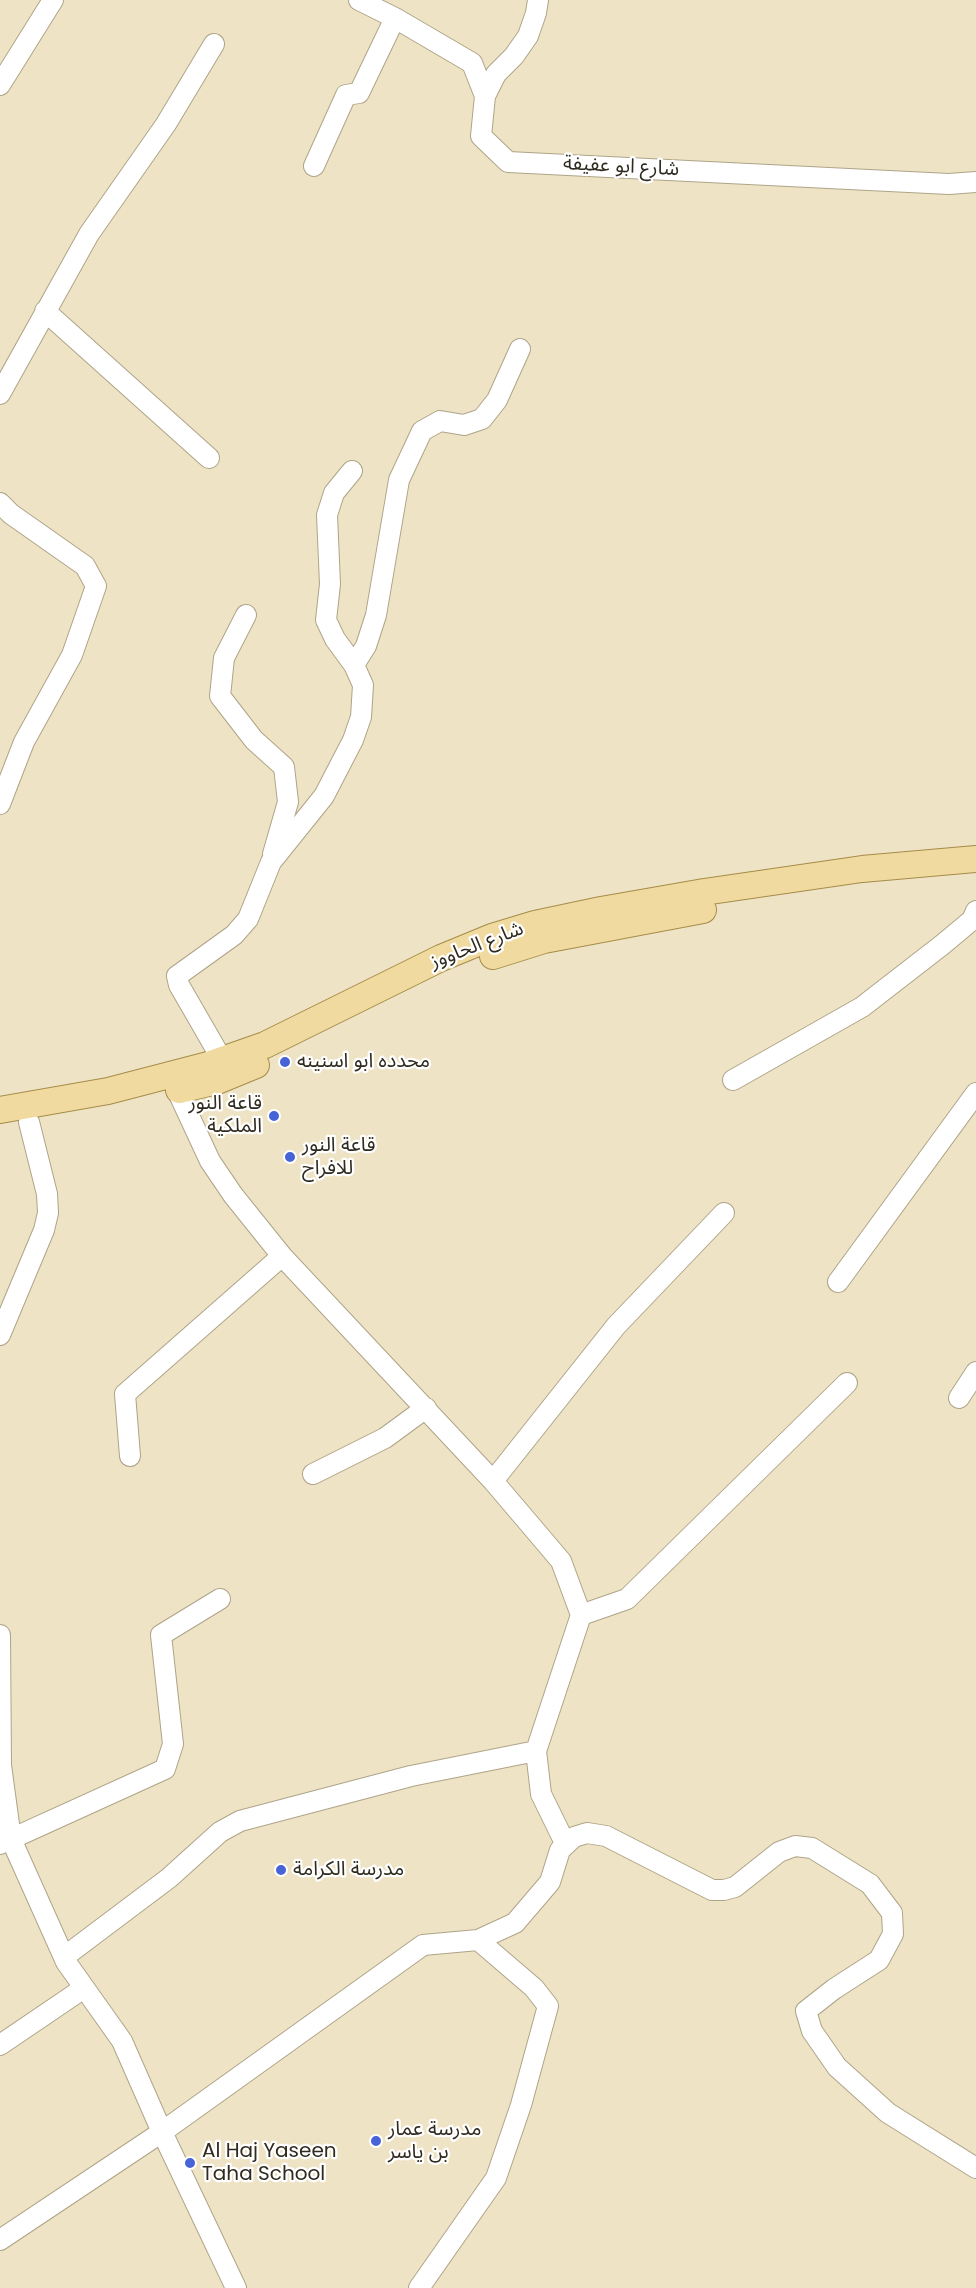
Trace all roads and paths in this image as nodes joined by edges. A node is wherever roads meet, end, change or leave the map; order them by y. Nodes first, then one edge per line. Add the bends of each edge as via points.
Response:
1 (53, 0) edge
2 (359, 0) edge
3 (538, 0) edge
4 (396, 18) junction
5 (214, 44) dead end
6 (0, 85) edge
7 (484, 96) junction
8 (314, 166) dead end
9 (976, 182) edge
10 (45, 311) junction
11 (520, 349) dead end
12 (0, 394) edge
13 (209, 458) dead end
14 (352, 471) dead end
15 (0, 503) edge
16 (246, 615) dead end
17 (354, 665) junction
18 (0, 804) edge
19 (976, 859) edge
20 (271, 862) junction
21 (976, 875) edge
22 (976, 911) edge
23 (226, 1068) junction
24 (733, 1080) dead end
25 (177, 1090) junction
26 (976, 1093) edge
27 (0, 1110) edge
28 (29, 1122) junction
29 (0, 1127) edge
30 (724, 1213) dead end
31 (282, 1256) junction
32 (838, 1282) dead end
33 (0, 1335) edge
34 (976, 1372) edge
35 (847, 1383) dead end
36 (959, 1398) dead end
37 (426, 1408) junction
38 (130, 1456) dead end
39 (313, 1474) dead end
40 (494, 1481) junction
41 (220, 1599) dead end
42 (581, 1615) junction
43 (0, 1635) edge
44 (536, 1751) junction
45 (6, 1841) edge
46 (565, 1843) junction
47 (478, 1940) junction
48 (64, 1957) junction
49 (84, 1988) junction
50 (0, 2045) edge
51 (162, 2132) junction
52 (976, 2168) edge
53 (0, 2240) edge
54 (236, 2288) edge
55 (419, 2288) edge

1 - 6 street
2 - 4 street, شارع ابو عفيفة
3 - 7 street via 528,36 496,74
4 - 7 street, شارع ابو عفيفة via 472,63
4 - 8 street via 359,93 346,95
5 - 10 street via 166,124 89,234
7 - 9 street, شارع ابو عفيفة via 481,136 508,162 949,184
10 - 12 street
10 - 13 street
11 - 17 street via 497,400 482,419 464,425 440,422 422,431 399,480 376,615 366,646
14 - 17 street via 334,493 327,515 330,584 326,620
15 - 18 street via 85,566 96,586 72,655 24,742
16 - 20 street via 224,658 220,696 254,740 284,767 288,802
17 - 20 street via 363,685 364,702 353,740 324,796
19 - 23 main road, شارع الحاووز via 862,869 704,892 535,924 441,958
20 - 23 street via 248,919 234,935 177,976
21 - 23 main road via 800,893 544,940 444,975 269,1060
22 - 24 street via 972,920 862,1007
23 - 25 main road via 218,1081
23 - 27 main road, شارع الحاووز
25 - 28 main road
25 - 31 street via 210,1161
26 - 32 street
28 - 29 main road
28 - 33 street via 48,1213
30 - 40 street via 616,1326
31 - 37 street
31 - 38 street via 125,1394
34 - 36 street
35 - 42 street via 627,1599
37 - 39 street via 385,1438
37 - 40 street
40 - 42 street via 561,1561
41 - 45 street via 161,1635 173,1744 165,1769
42 - 44 street
43 - 45 street
44 - 46 street via 541,1794
44 - 48 street via 411,1776 240,1821 220,1832 169,1878
45 - 48 street
46 - 47 street via 550,1882 515,1923
46 - 52 street via 580,1834 600,1834 718,1891 741,1884 784,1849 806,1846 870,1884 892,1913 893,1934 879,1960 806,2011 812,2031 837,2067 888,2113
47 - 51 street via 423,1945
47 - 55 street via 511,1966 548,2006 496,2178
48 - 49 street
49 - 50 street
49 - 51 street via 122,2042
51 - 53 street
51 - 54 street

